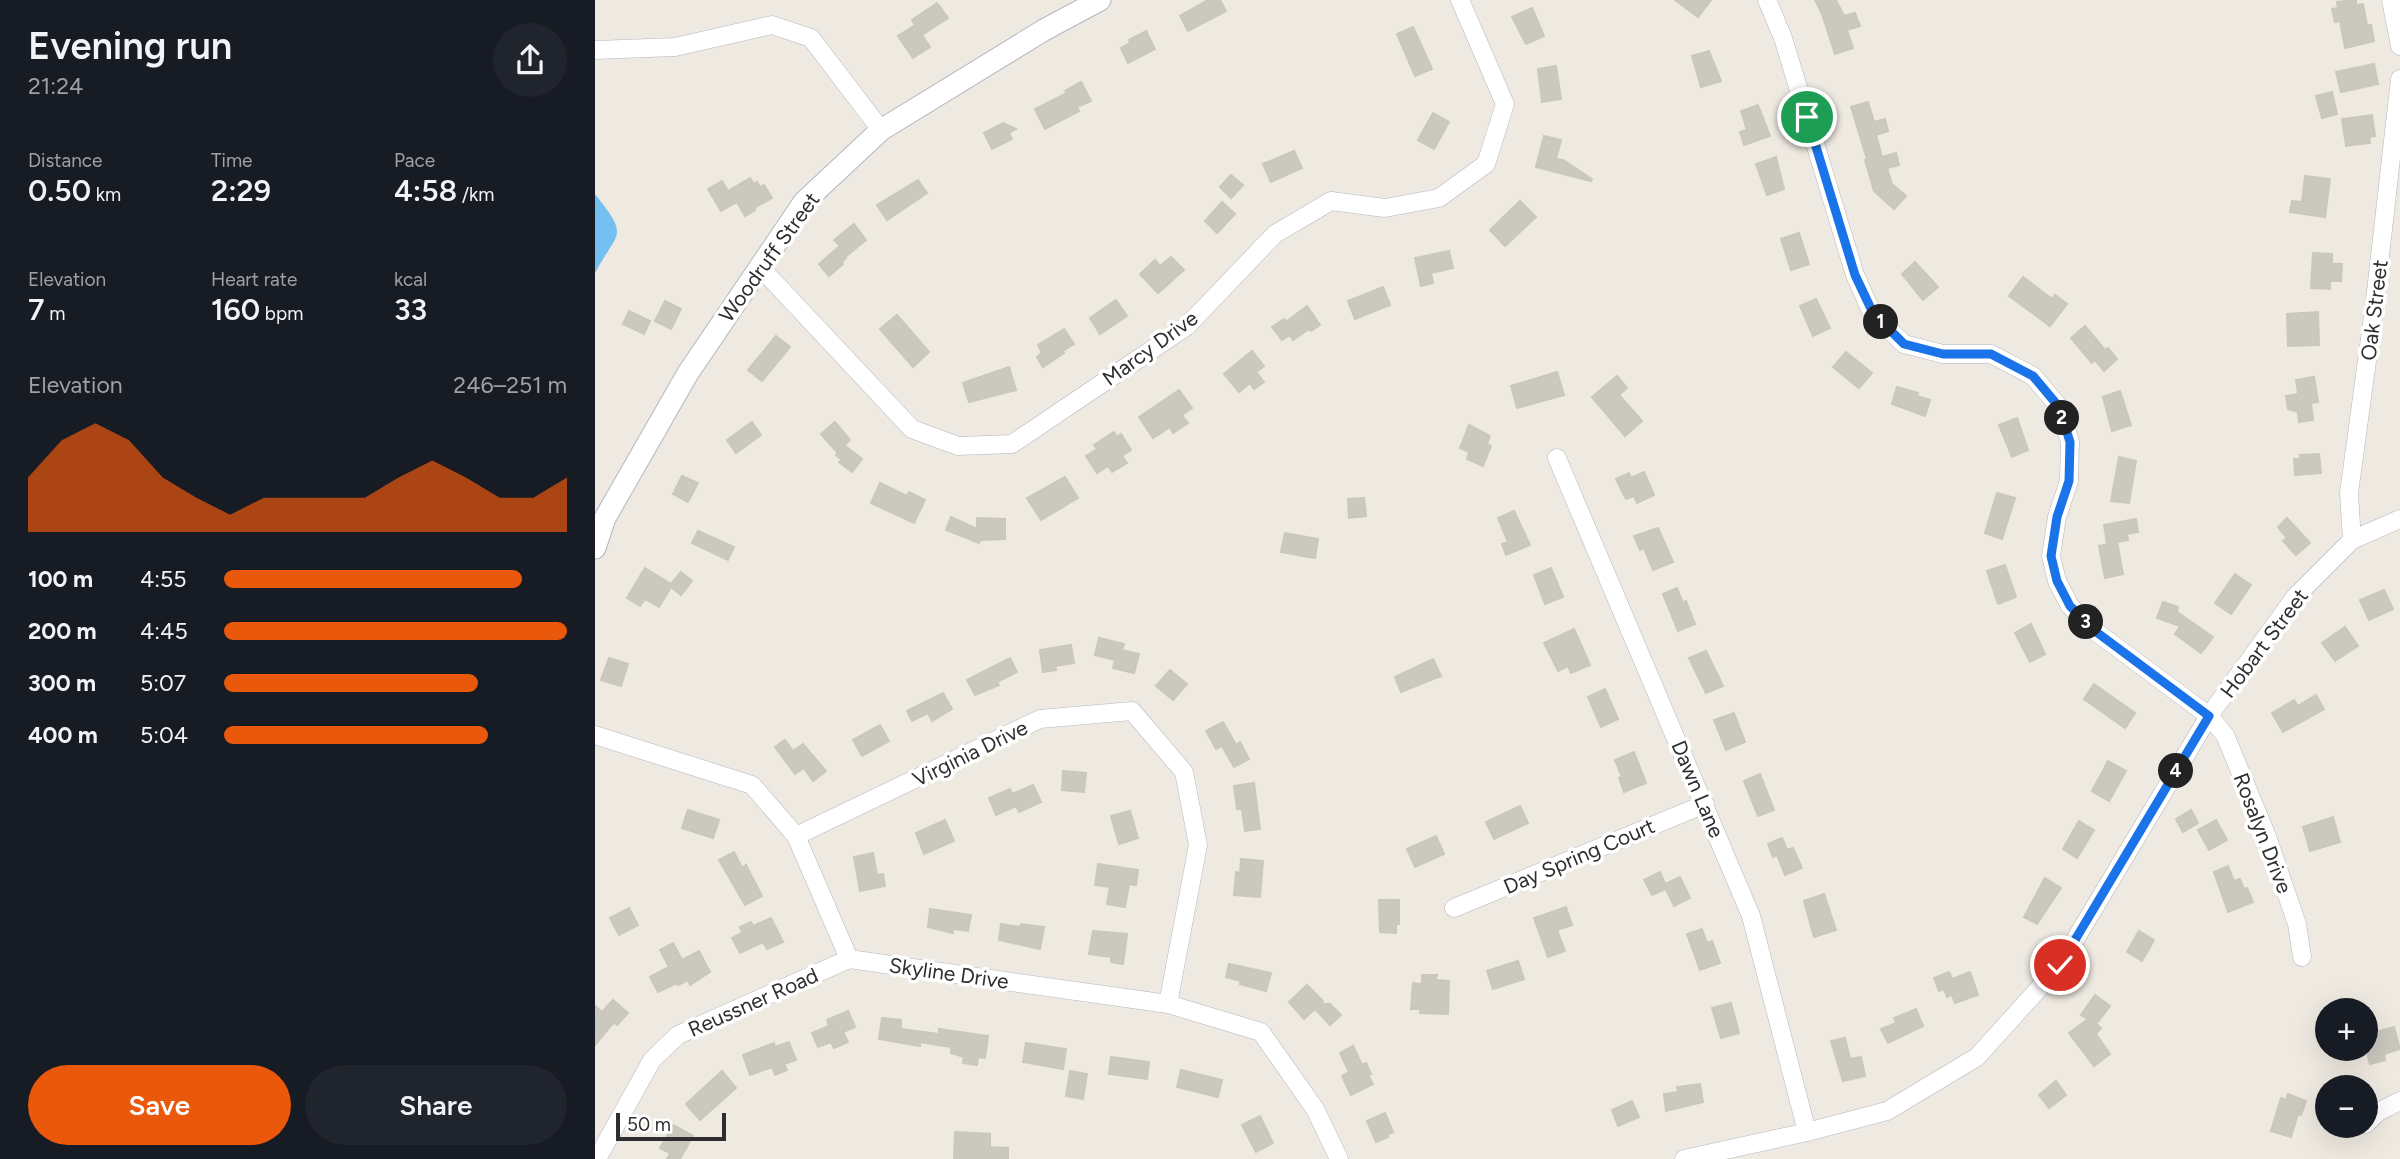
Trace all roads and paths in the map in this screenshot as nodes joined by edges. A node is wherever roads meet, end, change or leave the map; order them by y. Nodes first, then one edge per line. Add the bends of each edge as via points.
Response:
1 (1100, 0) edge
2 (1460, 0) edge
3 (1767, 0) edge
4 (2391, 0) edge
5 (2400, 46) edge
6 (595, 50) edge
7 (2400, 79) edge
8 (881, 130) junction
9 (759, 266) junction
10 (1556, 458) dead end
11 (2400, 519) edge
12 (2352, 540) junction
13 (595, 548) edge
14 (2209, 716) junction
15 (595, 735) edge
16 (1705, 804) junction
17 (796, 836) junction
18 (1454, 908) dead end
19 (2302, 957) dead end
20 (849, 959) junction
21 (1168, 1004) junction
22 (2400, 1101) edge
23 (2378, 1112) edge
24 (1807, 1132) junction
25 (597, 1159) edge
26 (1339, 1159) edge
27 (1684, 1159) edge

1 - 8 street, Woodruff Street
2 - 9 street, Marcy Drive via 1505,104 1486,164 1439,198 1385,208 1331,201 1275,234 1187,326 1012,444 958,446 912,429
3 - 14 street, Rosalyn Drive via 1783,38 1855,275 1873,313 1904,344 1943,354 1991,354 2033,376 2059,407 2070,442 2069,481 2051,556 2057,581 2070,606 2095,631
4 - 5 street
6 - 8 street via 675,47 772,25 811,38
7 - 12 street, Oak Street via 2349,494
8 - 9 street, Woodruff Street via 804,202
9 - 13 street, Woodruff Street via 688,373 605,518
10 - 16 street, Dawn Lane
11 - 12 street, Hobart Street
12 - 14 street, Hobart Street via 2295,597
14 - 19 street, Rosalyn Drive via 2225,735 2266,834 2297,924
14 - 24 street, Hobart Street via 2060,965 1977,1057 1887,1111
15 - 17 street via 752,785
16 - 18 street, Day Spring Court
16 - 24 street, Dawn Lane via 1751,916
17 - 20 street
17 - 21 street, Virginia Drive via 1040,719 1132,710 1184,772 1198,845
20 - 21 street, Skyline Drive
20 - 25 street, Reussner Road via 678,1035 652,1060
21 - 26 street, Skyline Drive via 1261,1032 1315,1109
22 - 23 street
24 - 27 street, Hobart Street

